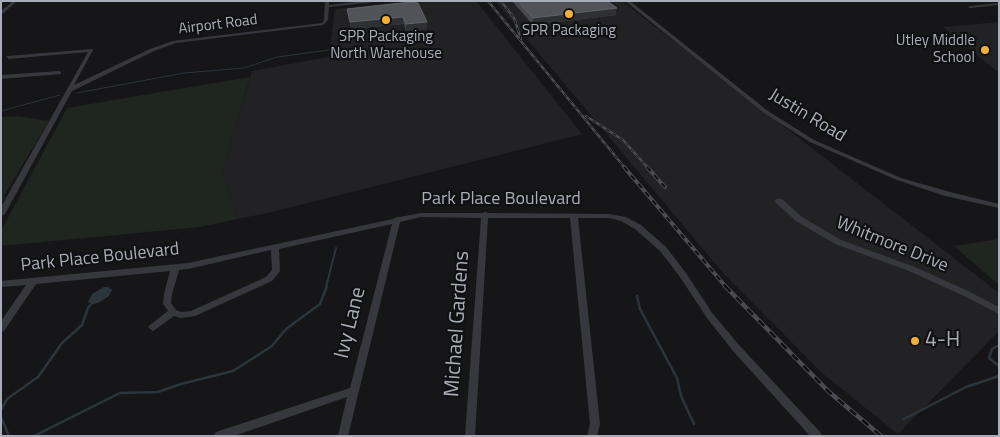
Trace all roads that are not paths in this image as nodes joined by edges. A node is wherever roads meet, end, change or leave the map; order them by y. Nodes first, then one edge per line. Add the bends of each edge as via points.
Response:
1 (5, 1) edge
2 (13, 1) edge
3 (382, 1) edge
4 (627, 1) edge
5 (990, 1) edge
6 (1, 2) edge
7 (327, 4) edge
8 (998, 4) edge
9 (970, 7) dead end
10 (1, 14) edge
11 (9, 57) dead end
12 (59, 73) dead end
13 (1, 77) edge
14 (71, 89) junction
15 (779, 201) dead end
16 (999, 206) edge
17 (1, 214) edge
18 (485, 214) junction
19 (574, 216) junction
20 (396, 219) junction
21 (274, 246) junction
22 (175, 268) junction
23 (33, 281) junction
24 (1, 284) edge
25 (999, 311) edge
26 (172, 312) junction
27 (153, 327) dead end
28 (1, 329) edge
29 (354, 391) junction
30 (219, 436) edge
31 (343, 436) edge
32 (470, 436) edge
33 (592, 436) edge
34 (817, 436) edge

1 - 6 street
2 - 10 street
3 - 7 street
4 - 16 street, Justin Road via 766,112 812,141 899,179
5 - 8 street
7 - 14 street, Airport Road via 323,24 176,42 152,50
8 - 9 street
11 - 14 street via 91,50
12 - 13 street
14 - 17 street
15 - 25 street, Whitmore Drive via 799,219 838,242 912,269
18 - 19 street, Park Place Boulevard
18 - 20 street, Park Place Boulevard via 440,213
18 - 32 street, Michael Gardens
19 - 33 street via 594,424
19 - 34 street, Park Place Boulevard via 608,216 623,220 650,237 683,275 736,348
20 - 21 street, Park Place Boulevard
20 - 29 street, Ivy Lane
21 - 22 street, Park Place Boulevard
21 - 26 street via 276,271 269,280 198,312 181,315
22 - 23 street, Park Place Boulevard
22 - 26 street via 167,304
23 - 24 street, Park Place Boulevard
23 - 28 street
26 - 27 street
29 - 30 street
29 - 31 street, Ivy Lane

